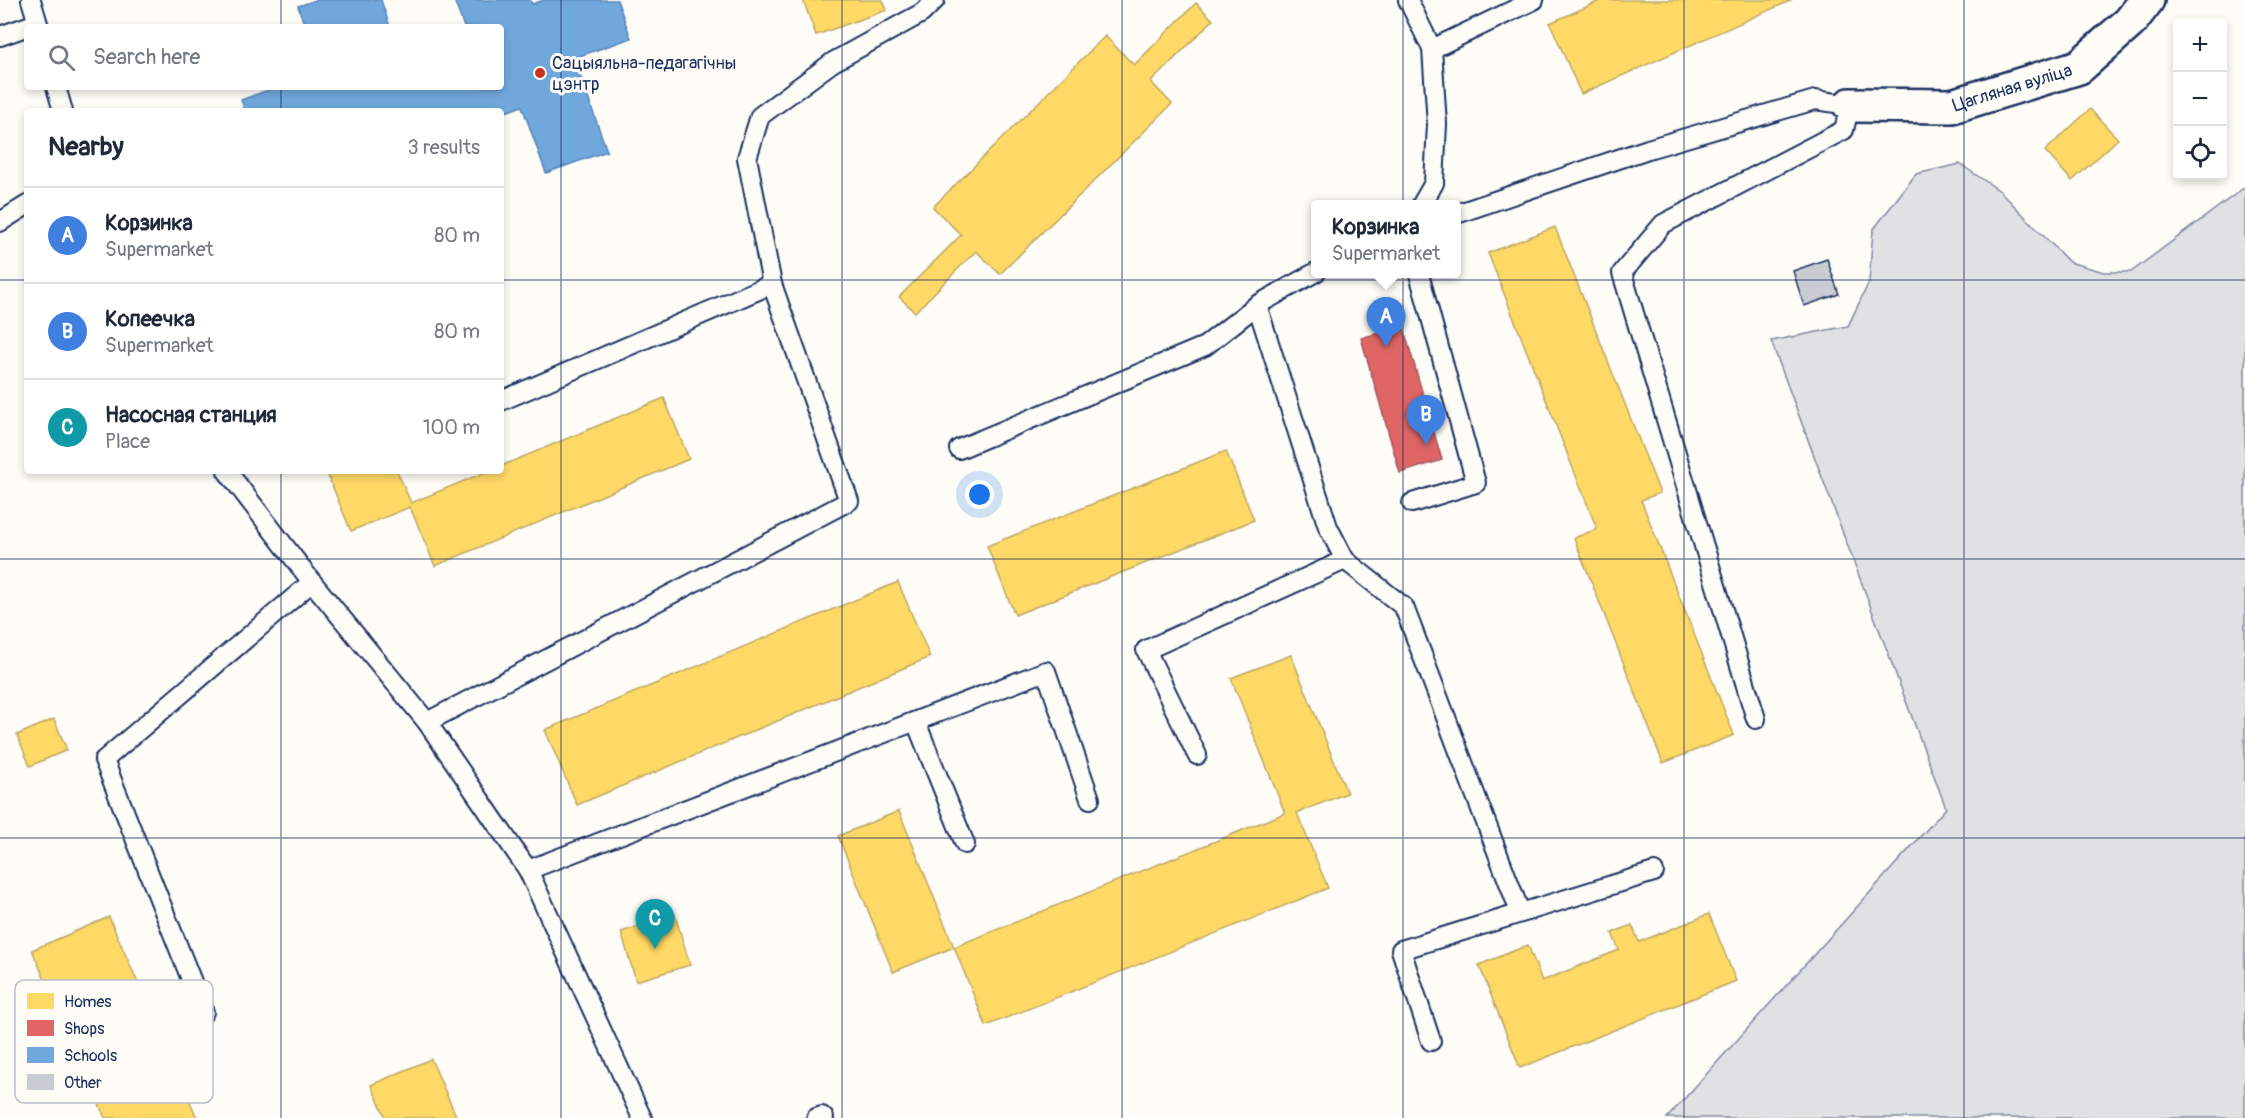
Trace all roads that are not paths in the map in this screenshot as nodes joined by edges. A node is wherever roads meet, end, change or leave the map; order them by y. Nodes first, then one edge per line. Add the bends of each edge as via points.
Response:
1 (31, 0) edge
2 (935, 0) edge
3 (1408, 0) edge
4 (1534, 0) edge
5 (2147, 0) edge
6 (38, 24) edge
7 (24, 29) edge
8 (0, 36) edge
9 (1431, 49) junction
10 (57, 90) edge
11 (1850, 105) junction
12 (62, 108) edge
13 (1424, 200) edge
14 (24, 207) edge
15 (1461, 212) edge
16 (0, 222) edge
17 (1311, 275) edge
18 (1420, 278) edge
19 (772, 284) junction
20 (1257, 305) junction
21 (504, 400) edge
22 (959, 448) dead end
23 (228, 474) edge
24 (1412, 503) dead end
25 (1345, 560) junction
26 (312, 582) junction
27 (1756, 719) dead end
28 (427, 722) junction
29 (916, 722) junction
30 (1197, 756) dead end
31 (1089, 799) dead end
32 (965, 844) dead end
33 (528, 870) junction
34 (1654, 872) dead end
35 (1520, 912) junction
36 (191, 980) edge
37 (1431, 1041) dead end
38 (642, 1118) edge
39 (816, 1118) edge
40 (824, 1118) edge

1 - 6 lane
2 - 19 lane via 922,13 832,62 760,116 747,158
3 - 9 lane
4 - 9 lane
5 - 11 street, Цагляная вуліца via 2130,22 2079,67 1952,106
7 - 8 lane
9 - 13 lane via 1437,124 1434,183
10 - 12 lane
11 - 15 lane via 1815,100 1648,149
11 - 27 lane via 1845,130 1664,224 1623,273
14 - 16 lane
17 - 20 lane
18 - 24 lane via 1476,483
19 - 21 lane
19 - 28 lane via 849,501
20 - 22 lane via 1205,346
20 - 25 lane via 1328,526
23 - 26 lane
25 - 30 lane via 1146,650
25 - 35 lane via 1404,607
26 - 28 lane
26 - 36 lane via 104,760
28 - 33 lane
29 - 31 lane via 1046,671
29 - 32 lane
29 - 33 lane
33 - 38 lane
34 - 35 lane
35 - 37 lane via 1401,950
39 - 40 lane

